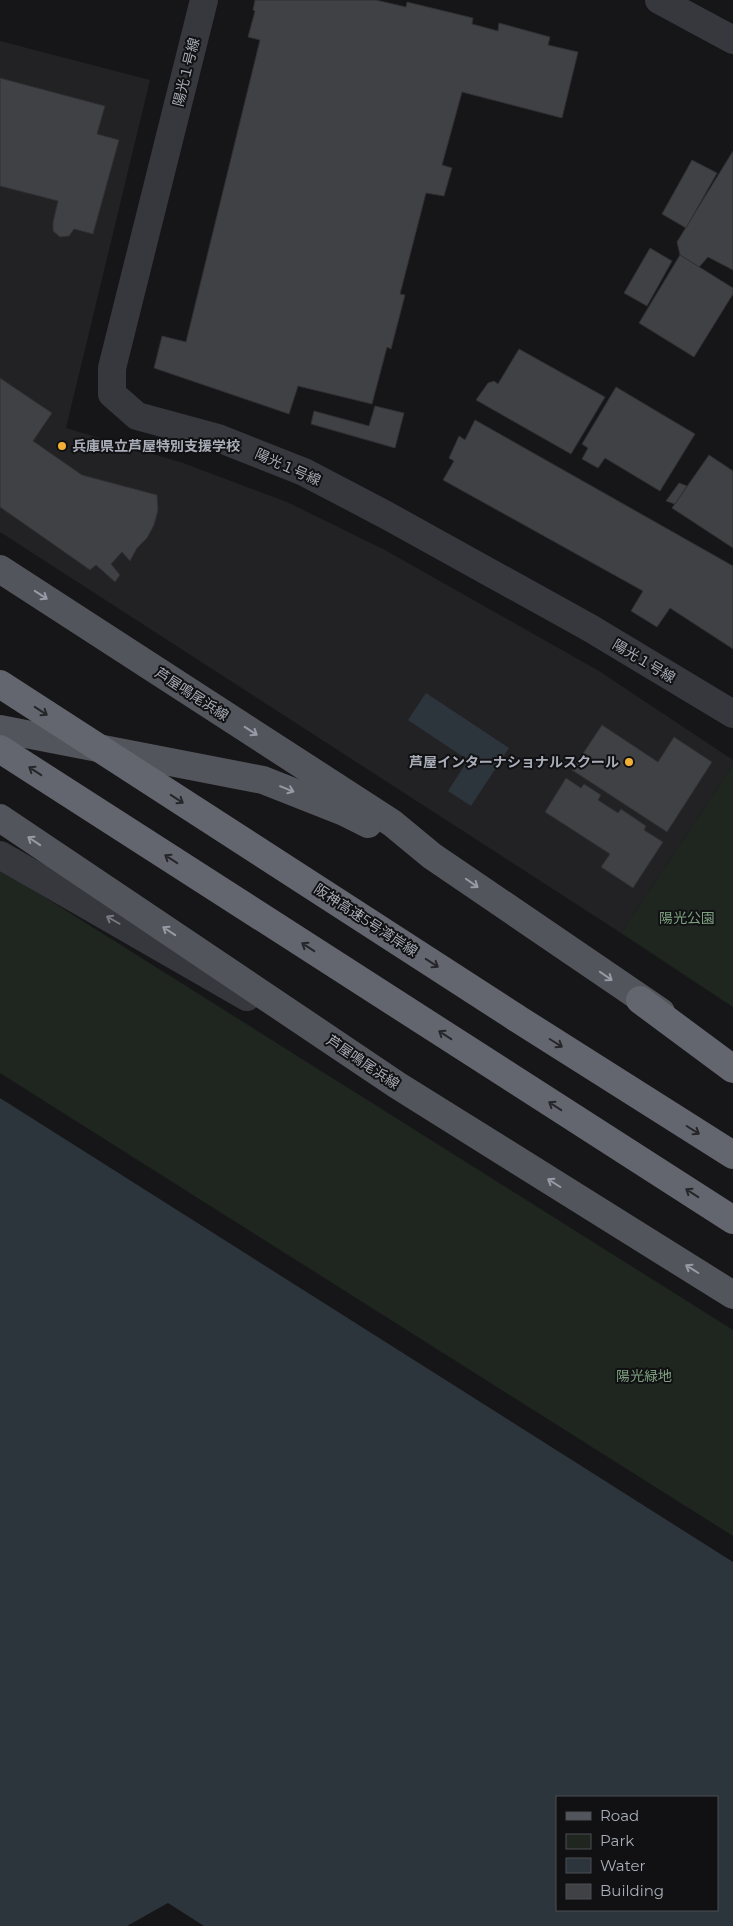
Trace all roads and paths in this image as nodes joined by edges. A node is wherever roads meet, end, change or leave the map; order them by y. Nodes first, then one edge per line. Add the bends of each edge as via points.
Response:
1 (204, 0) edge
2 (658, 0) edge
3 (733, 40) edge
4 (0, 569) edge
5 (0, 684) edge
6 (733, 714) edge
7 (0, 729) edge
8 (0, 749) edge
9 (0, 818) edge
10 (0, 855) edge
11 (432, 856) junction
12 (640, 1000) junction
13 (733, 1058) edge
14 (733, 1069) edge
15 (397, 1084) junction
16 (733, 1155) edge
17 (733, 1220) edge
18 (733, 1295) edge

1 - 6 street, 陽光１号線 via 112,368 112,394 137,416 218,438 304,472 581,623
2 - 3 street
4 -> 11 main road, 芦屋鳴尾浜線 via 392,823
5 -> 16 highway, 阪神高速5号湾岸線, bridge
7 -> 11 main road, 芦屋鳴尾浜線 via 263,780 344,812
17 -> 8 highway
15 -> 9 main road, 芦屋鳴尾浜線
15 -> 10 street
11 -> 12 main road, 芦屋鳴尾浜線
12 - 13 main road, 芦屋鳴尾浜線
12 - 14 highway
18 -> 15 main road, 芦屋鳴尾浜線

